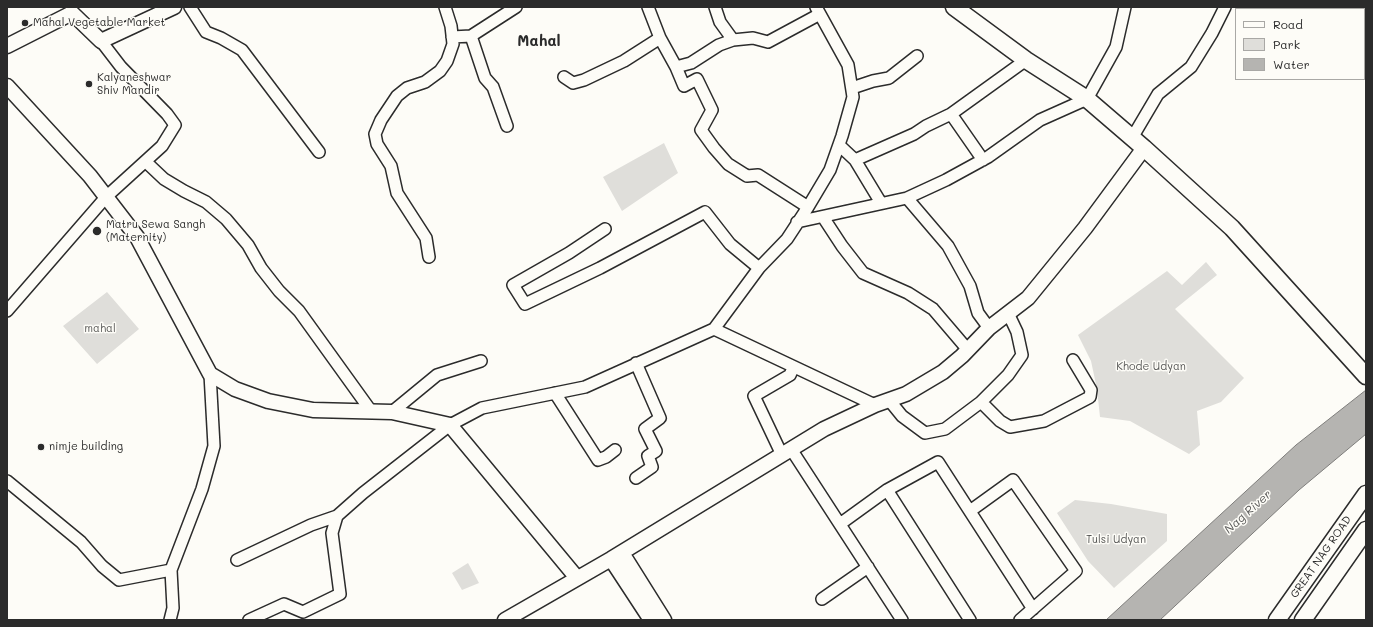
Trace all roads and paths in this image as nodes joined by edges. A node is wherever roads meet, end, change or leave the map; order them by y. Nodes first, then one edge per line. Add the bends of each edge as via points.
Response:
1 (190, 7) edge
2 (445, 7) edge
3 (516, 7) edge
4 (648, 7) edge
5 (715, 7) edge
6 (954, 7) edge
7 (1125, 7) edge
8 (1225, 7) edge
9 (169, 8) edge
10 (818, 10) edge
11 (471, 36) junction
12 (452, 37) junction
13 (660, 38) junction
14 (733, 40) junction
15 (102, 41) junction
16 (7, 46) edge
17 (918, 56) dead end
18 (1026, 60) junction
19 (676, 68) junction
20 (564, 77) dead end
21 (7, 86) edge
22 (852, 88) junction
23 (1087, 99) junction
24 (951, 114) junction
25 (507, 126) dead end
26 (1138, 143) junction
27 (839, 145) junction
28 (319, 152) dead end
29 (855, 160) junction
30 (983, 160) junction
31 (146, 162) junction
32 (106, 196) junction
33 (907, 198) junction
34 (881, 203) junction
35 (808, 207) junction
36 (823, 217) junction
37 (797, 222) junction
38 (605, 228) dead end
39 (429, 258) dead end
40 (759, 268) junction
41 (7, 311) edge
42 (1008, 313) junction
43 (989, 328) junction
44 (714, 329) junction
45 (968, 350) junction
46 (1073, 360) dead end
47 (481, 361) dead end
48 (636, 363) junction
49 (794, 368) junction
50 (1363, 372) edge
51 (210, 374) junction
52 (555, 393) junction
53 (889, 400) junction
54 (981, 402) junction
55 (875, 405) junction
56 (371, 411) junction
57 (392, 412) junction
58 (450, 425) junction
59 (615, 450) dead end
60 (787, 452) junction
61 (636, 478) dead end
62 (7, 481) edge
63 (887, 490) junction
64 (1366, 494) edge
65 (970, 511) junction
66 (337, 516) junction
67 (840, 524) junction
68 (1366, 530) edge
69 (616, 556) junction
70 (237, 560) dead end
71 (868, 567) junction
72 (171, 570) junction
73 (577, 578) junction
74 (822, 599) dead end
75 (1033, 608) junction
76 (170, 620) edge
77 (249, 620) edge
78 (505, 620) edge
79 (651, 620) edge
80 (664, 620) edge
81 (902, 620) edge
82 (970, 620) edge
83 (1020, 620) edge
84 (1277, 620) edge
85 (1303, 620) edge

1 - 28 street via 206,32 242,50
2 - 12 street
3 - 11 street
4 - 13 street
5 - 14 street via 720,22
6 - 18 main road
7 - 23 street via 1116,47
8 - 26 street via 1191,67 1158,94
9 - 15 street
10 - 14 street via 768,42 753,38
10 - 22 street via 848,65
11 - 12 street
11 - 25 street via 485,78 493,87
12 - 39 street via 453,44 447,62 440,71 397,96 375,134 377,144 391,166 397,193 426,238
13 - 19 street
13 - 20 street via 624,61 584,80 573,83
14 - 19 street via 719,45 691,63
15 - 16 street via 72,13
15 - 31 street via 121,67 175,125 162,146
17 - 22 street via 889,78
18 - 23 main road
18 - 24 street
19 - 35 street via 684,86 697,80 712,110 701,130 728,164 747,176 758,175
21 - 32 street
22 - 27 street via 853,97
23 - 26 main road
23 - 30 street via 1040,120
24 - 29 street via 914,134
24 - 30 street
26 - 42 street via 1080,234 1028,298
26 - 50 main road via 1232,228
27 - 29 street
27 - 35 street via 830,170
29 - 34 street
30 - 33 street
31 - 32 street
31 - 56 street via 164,179 206,202 226,220 248,245 261,268 279,291 299,310
32 - 41 street
32 - 51 street via 137,237
33 - 34 street
33 - 43 street via 948,246 970,286 978,313
34 - 36 street
35 - 37 street
36 - 37 street
36 - 45 street via 863,273 908,293 933,309
37 - 40 street via 786,239
38 - 40 street via 513,285 525,304 600,268 705,212 730,244
40 - 44 street
42 - 43 street
42 - 54 street via 1018,332 1022,355 1008,375
43 - 45 street
44 - 48 street
44 - 49 street
45 - 53 street via 942,372 906,394
46 - 54 street via 1091,390 1090,397 1044,421 1010,427
47 - 57 street via 437,375
48 - 52 street via 585,386
48 - 61 street via 660,418 645,429 656,451 648,456 652,467
49 - 55 street
49 - 60 street via 790,375 754,396
51 - 56 street via 235,389 268,401 313,410
51 - 72 street via 214,446 202,489
52 - 58 street via 482,408
52 - 59 street via 598,460
53 - 54 street via 902,416 925,433 945,429
53 - 55 street
55 - 60 street via 824,429
56 - 57 street
57 - 58 street
58 - 66 street
58 - 73 street
60 - 67 street
60 - 69 street
62 - 72 street via 81,542 102,566 119,580
63 - 65 street via 938,462
63 - 67 street
63 - 82 street
64 - 84 main road, GREAT NAG ROAD
65 - 75 street
65 - 75 street via 1013,480 1076,571
66 - 70 street via 311,525
66 - 77 street via 332,534 340,594 303,612 284,604
67 - 71 street
68 - 85 main road, GREAT NAG ROAD
69 - 73 street
69 - 79 street
69 - 80 street
71 - 74 street
71 - 81 street
72 - 76 street via 173,608
73 - 78 street
75 - 83 street

